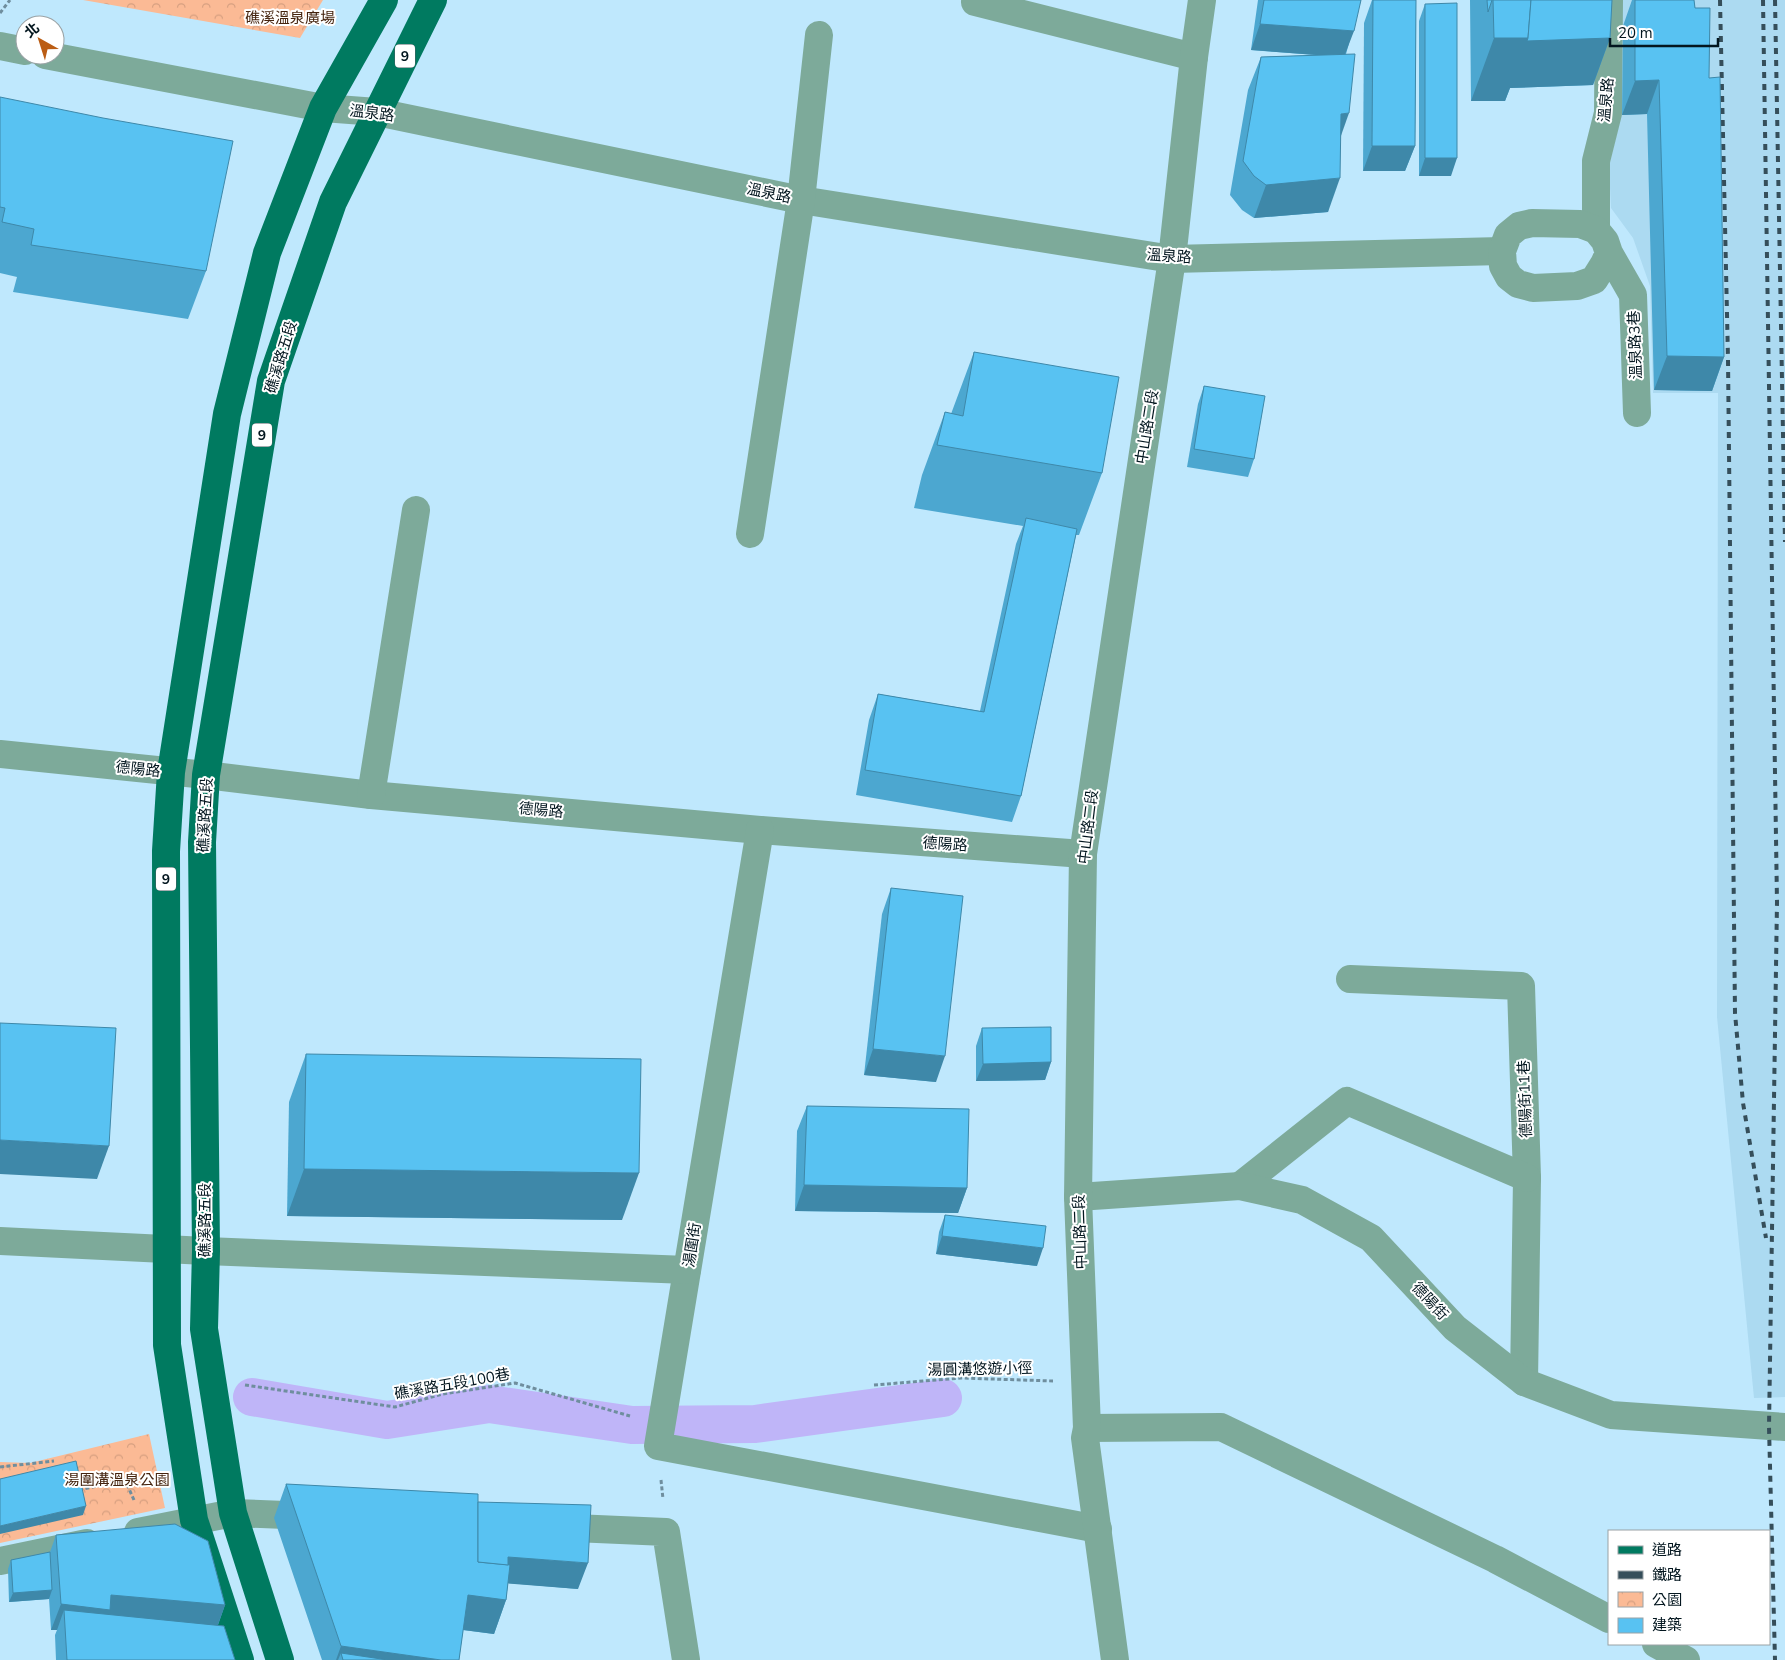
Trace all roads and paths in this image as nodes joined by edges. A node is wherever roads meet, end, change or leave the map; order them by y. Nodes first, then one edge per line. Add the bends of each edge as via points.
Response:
1 (10, 0) edge
2 (384, 0) edge
3 (433, 0) edge
4 (1202, 0) edge
5 (1609, 0) edge
6 (975, 2) dead end
7 (0, 13) edge
8 (819, 36) dead end
9 (0, 46) edge
10 (15, 49) edge
11 (1194, 58) junction
12 (65, 59) edge
13 (323, 108) junction
14 (377, 112) junction
15 (801, 200) junction
16 (1596, 230) junction
17 (1502, 251) junction
18 (1609, 253) junction
19 (1172, 259) junction
20 (1636, 413) dead end
21 (416, 510) dead end
22 (750, 534) dead end
23 (0, 754) edge
24 (171, 772) junction
25 (206, 775) junction
26 (371, 795) junction
27 (760, 830) junction
28 (1083, 854) junction
29 (1350, 979) dead end
30 (1527, 1178) junction
31 (1240, 1186) junction
32 (1078, 1197) junction
33 (0, 1241) edge
34 (168, 1248) junction
35 (206, 1251) junction
36 (687, 1270) junction
37 (212, 1380) junction
38 (1524, 1382) junction
39 (1086, 1385) junction
40 (874, 1386) dead end
41 (663, 1413) junction
42 (1785, 1427) edge
43 (1087, 1428) junction
44 (658, 1446) junction
45 (54, 1461) dead end
46 (0, 1467) edge
47 (77, 1491) edge
48 (233, 1512) junction
49 (332, 1517) edge
50 (194, 1520) junction
51 (528, 1526) edge
52 (1098, 1529) junction
53 (147, 1530) junction
54 (666, 1532) junction
55 (0, 1561) edge
56 (1608, 1618) edge
57 (1658, 1645) edge
58 (240, 1660) edge
59 (280, 1660) edge
60 (686, 1660) edge
61 (1115, 1660) edge
62 (1686, 1660) edge

1 - 7 path
2 - 13 main road, 9
3 - 14 main road, 礁溪路五段 / 9
4 - 11 street, 中山路二段
5 - 16 street, 溫泉路 via 1608,113 1596,161
6 - 11 street
8 - 15 street
9 - 10 street
11 - 19 street, 中山路二段
12 - 13 street, 溫泉路
13 - 14 street, 溫泉路
13 - 24 main road, 9 via 267,253 227,414
14 - 15 street, 溫泉路
14 - 25 main road, 礁溪路五段 / 9 via 333,202 271,381
15 - 19 street, 溫泉路
15 - 22 street
16 - 17 street via 1580,224 1532,223 1519,226 1508,235
16 - 18 street
17 - 18 street via 1503,266 1509,277 1518,284 1533,288 1577,286 1594,280
17 - 19 street, 溫泉路
18 - 20 street, 溫泉路3巷 via 1633,295
19 - 28 street, 中山路二段
21 - 26 street
23 - 24 street, 德陽路
24 - 25 street, 德陽路
24 - 34 main road, 9 via 166,851
25 - 26 street, 德陽路
25 - 35 main road, 礁溪路五段 / 9 via 202,842
26 - 27 street, 德陽路
27 - 28 street, 德陽路
27 - 36 street, 湯圍街
28 - 32 street, 中山路二段
29 - 30 street, 德陽街11巷 via 1521,986
30 - 31 street via 1347,1100
30 - 38 street, 德陽街11巷
31 - 32 street, 德陽街
31 - 38 street, 德陽街 via 1302,1200 1371,1238 1455,1328
32 - 39 street, 中山路二段
33 - 34 street
34 - 35 street
34 - 50 main road, 9 via 168,1345
35 - 36 street
35 - 37 main road, 礁溪路五段 / 9 via 204,1329
36 - 41 street, 湯圍街
37 - 41 path, 礁溪路五段100巷 via 395,1407 443,1394 515,1383 629,1416
37 - 48 main road, 礁溪路五段 / 9
38 - 42 street, 德陽街 via 1611,1415
39 - 40 path, 湯圓溝悠遊小徑 via 1045,1380 961,1378
39 - 43 street, 中山路二段
41 - 44 street, 湯圍街
43 - 52 street, 中山路二段 via 1085,1438
43 - 56 street via 1221,1427 1495,1559
44 - 52 street
44 - 54 path
45 - 46 path
47 - 53 path via 124,1480
48 - 49 street
48 - 50 street
48 - 59 main road, 礁溪路五段 / 9
50 - 53 street
50 - 58 main road, 9
51 - 54 street
52 - 61 street, 中山路二段
53 - 55 street
54 - 60 street
57 - 62 street

